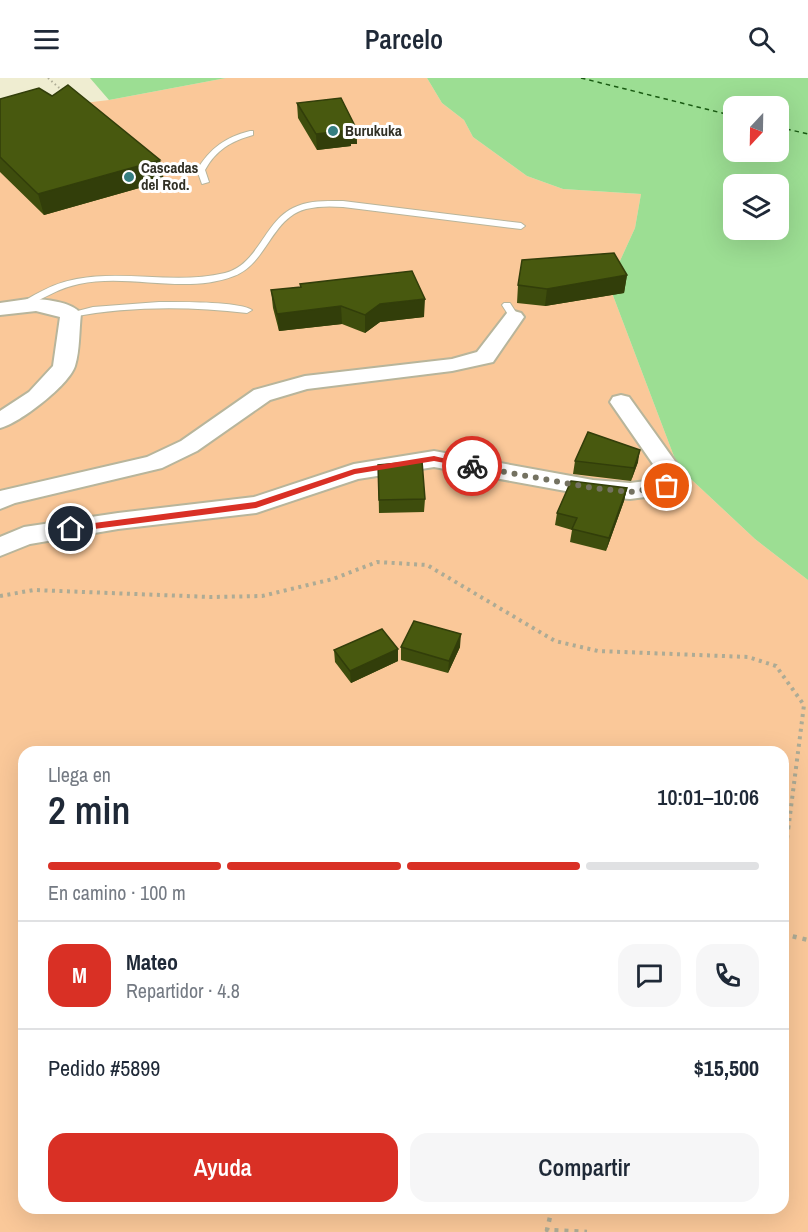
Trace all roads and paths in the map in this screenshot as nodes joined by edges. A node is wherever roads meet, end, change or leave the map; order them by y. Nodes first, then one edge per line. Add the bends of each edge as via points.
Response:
1 (48, 78) edge
2 (69, 97) edge
3 (250, 133) dead end
4 (205, 182) dead end
5 (521, 226) dead end
6 (25, 304) junction
7 (0, 309) edge
8 (247, 310) dead end
9 (511, 311) dead end
10 (71, 314) junction
11 (621, 402) dead end
12 (0, 421) edge
13 (0, 501) edge
14 (0, 547) edge
15 (0, 596) edge
16 (789, 822) edge
17 (789, 935) edge
18 (808, 940) edge
19 (551, 1214) edge
20 (587, 1232) edge

1 - 2 path
3 - 4 lane via 232,137 216,148 201,170
5 - 6 lane via 320,204 298,208 281,219 248,265 234,274 189,280 77,280 43,292
6 - 7 street
6 - 10 street via 51,305
8 - 10 lane via 195,304 144,305
9 - 13 street via 485,357 452,365 305,382 262,395 200,439 154,463
10 - 12 street via 64,367 37,397
11 - 14 street via 665,464 667,486 630,492 593,488 434,459 354,472 256,505 36,534
15 - 16 path via 34,590 262,596 333,579 377,562 428,565 555,641 598,651 748,657 776,666 804,705
17 - 18 path
19 - 20 path via 547,1230

